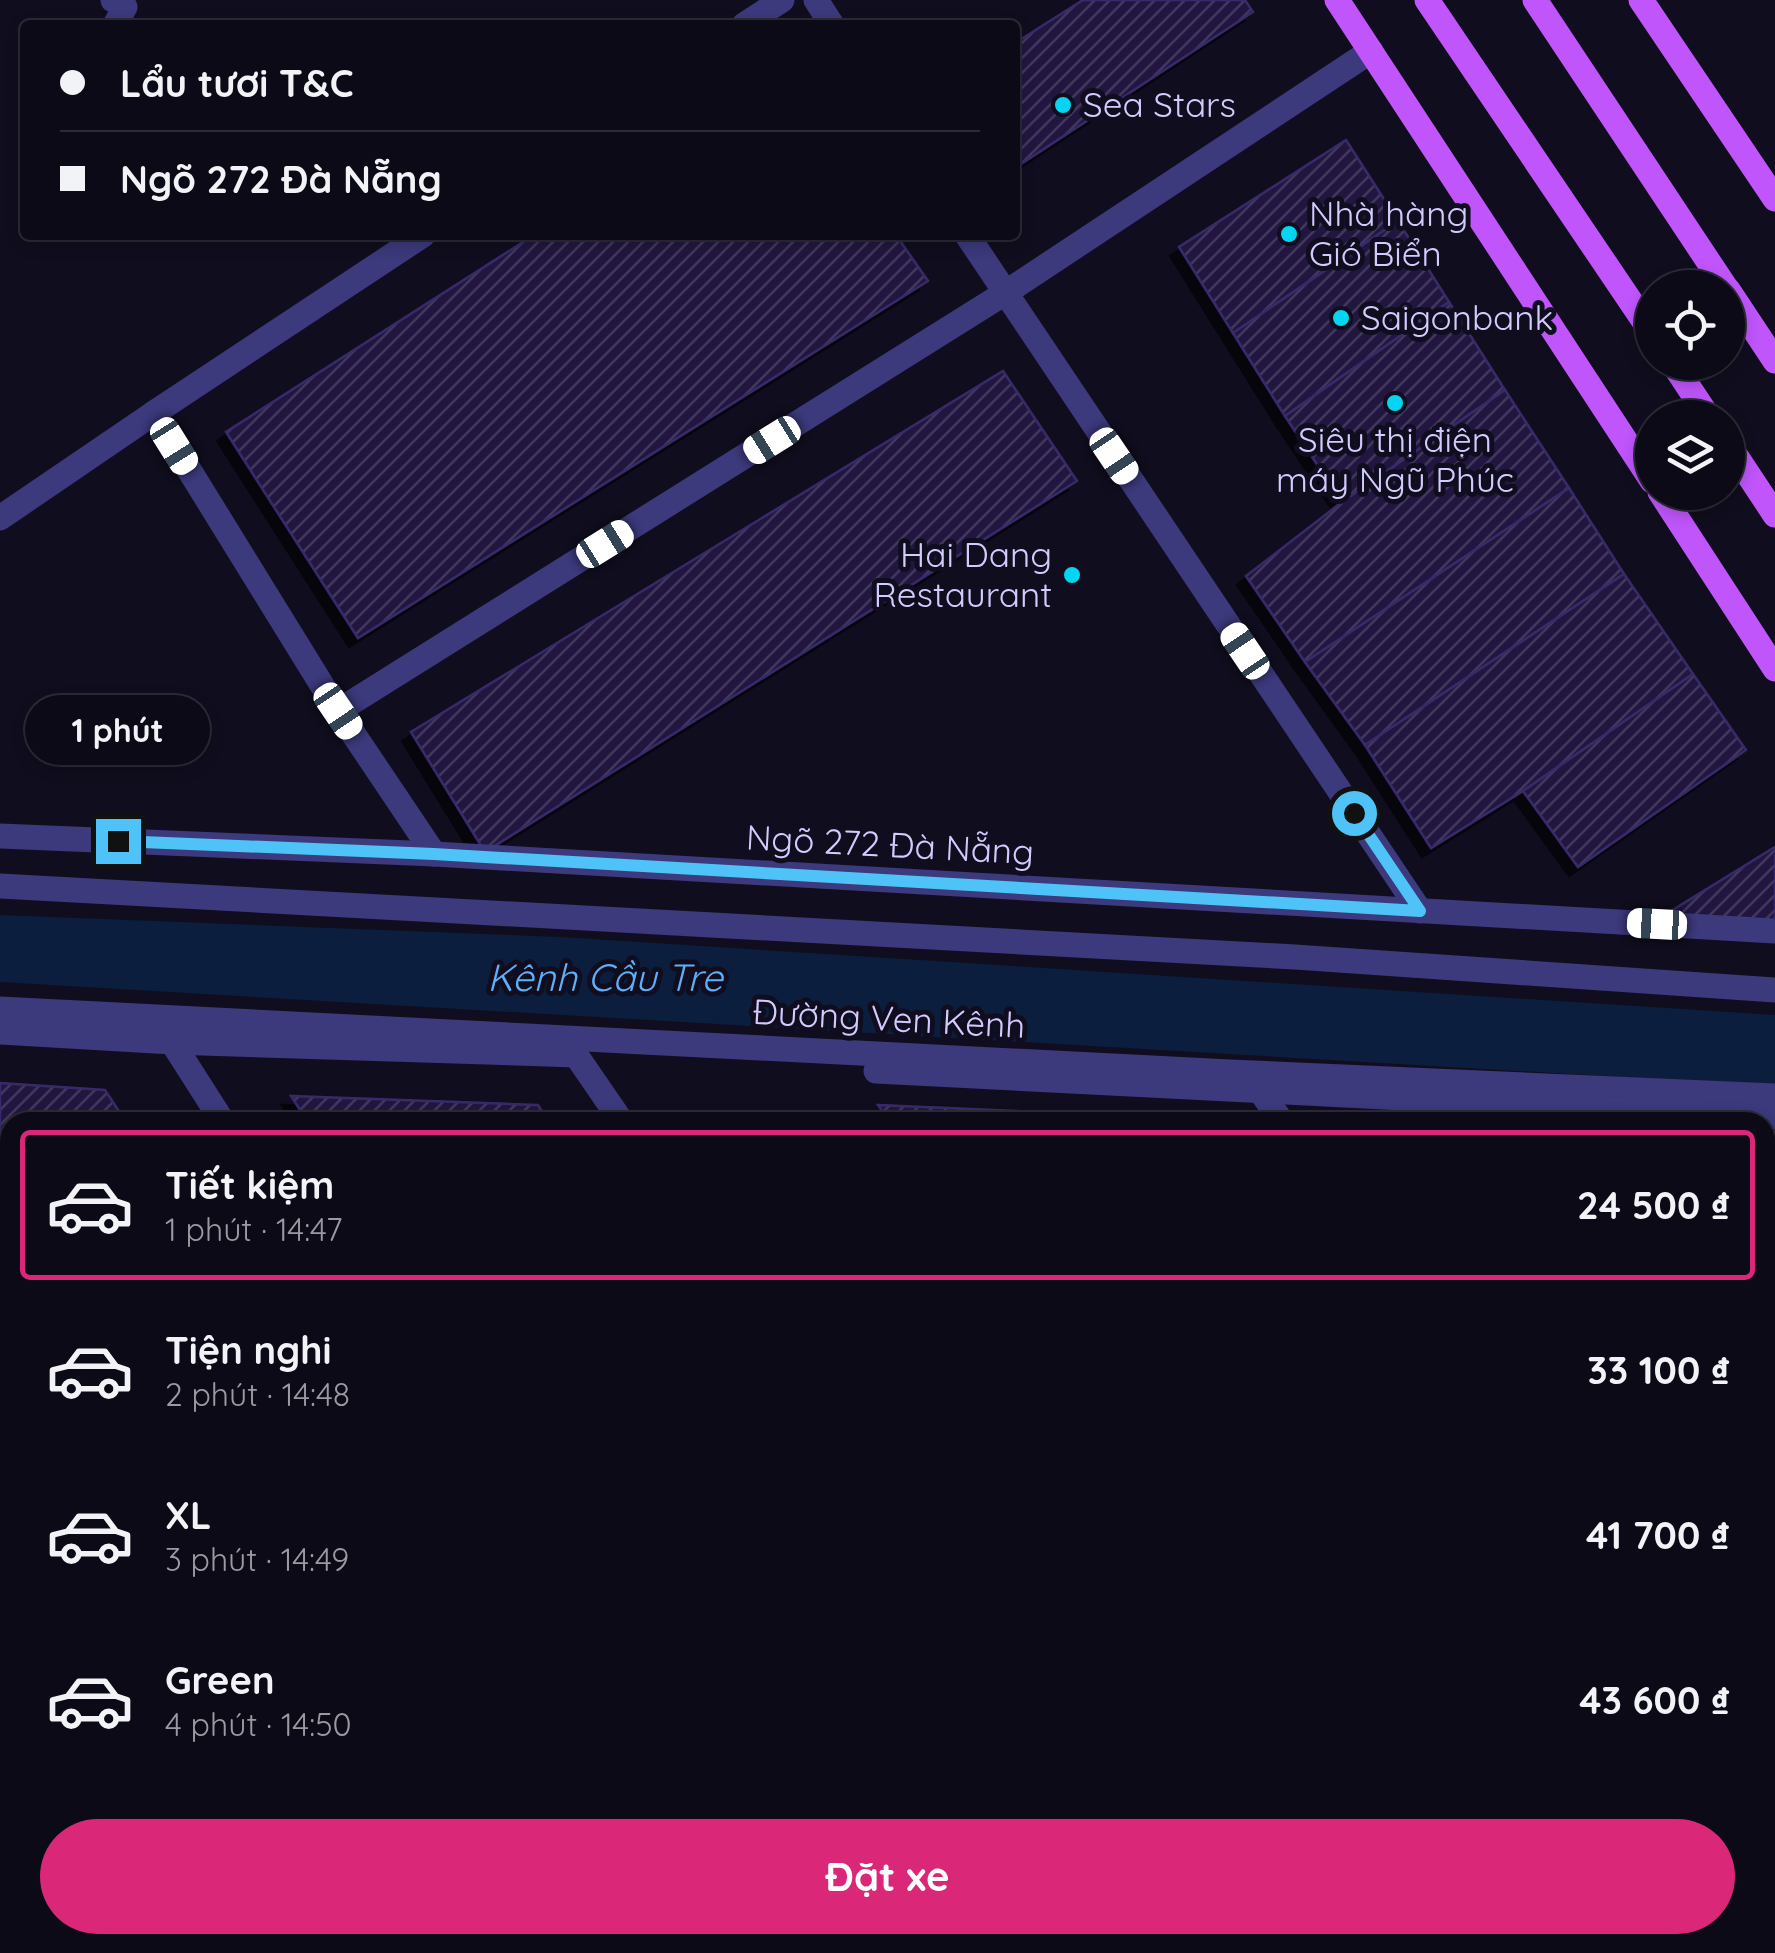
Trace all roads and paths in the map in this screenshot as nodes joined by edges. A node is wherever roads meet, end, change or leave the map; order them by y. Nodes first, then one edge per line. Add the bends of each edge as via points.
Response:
1 (114, 0) edge
2 (782, 0) edge
3 (1337, 0) edge
4 (1427, 0) edge
5 (1535, 0) edge
6 (1641, 0) edge
7 (117, 20) edge
8 (752, 20) edge
9 (1372, 52) junction
10 (1775, 199) edge
11 (415, 240) edge
12 (970, 240) edge
13 (1714, 270) edge
14 (1004, 293) junction
15 (1635, 309) edge
16 (1745, 316) edge
17 (1775, 362) edge
18 (154, 413) junction
19 (1635, 455) edge
20 (1745, 470) edge
21 (1672, 510) edge
22 (1775, 515) edge
23 (0, 518) edge
24 (1775, 668) edge
25 (338, 711) junction
26 (0, 836) edge
27 (434, 854) junction
28 (0, 886) edge
29 (1420, 911) junction
30 (1775, 931) edge
31 (1775, 990) edge
32 (0, 1010) edge
33 (0, 1032) edge
34 (172, 1042) junction
35 (576, 1054) junction
36 (1261, 1092) junction
37 (1775, 1096) edge
38 (217, 1112) edge
39 (615, 1112) edge
40 (1275, 1112) edge
41 (1672, 1112) edge

1 - 7 street via 124,7
2 - 8 street
3 - 9 main road
4 - 15 main road
5 - 13 main road
6 - 10 main road
9 - 14 street
9 - 19 main road
11 - 18 street
12 - 14 street
14 - 25 street
14 - 29 street
16 - 17 main road
18 - 23 street
18 - 25 street
20 - 22 main road
21 - 24 main road
25 - 27 street
26 - 27 street, Ngõ 272 Đà Nẵng
27 - 29 street, Ngõ 272 Đà Nẵng
28 - 31 street via 1121,946
29 - 30 street, Ngõ 272 Đà Nẵng
32 - 37 street, Đường Ven Kênh
33 - 34 street, Đường Ven Kênh
34 - 35 street, Đường Ven Kênh
34 - 38 street
35 - 36 street, Đường Ven Kênh
35 - 39 street
36 - 40 street
36 - 41 street, Đường Ven Kênh

